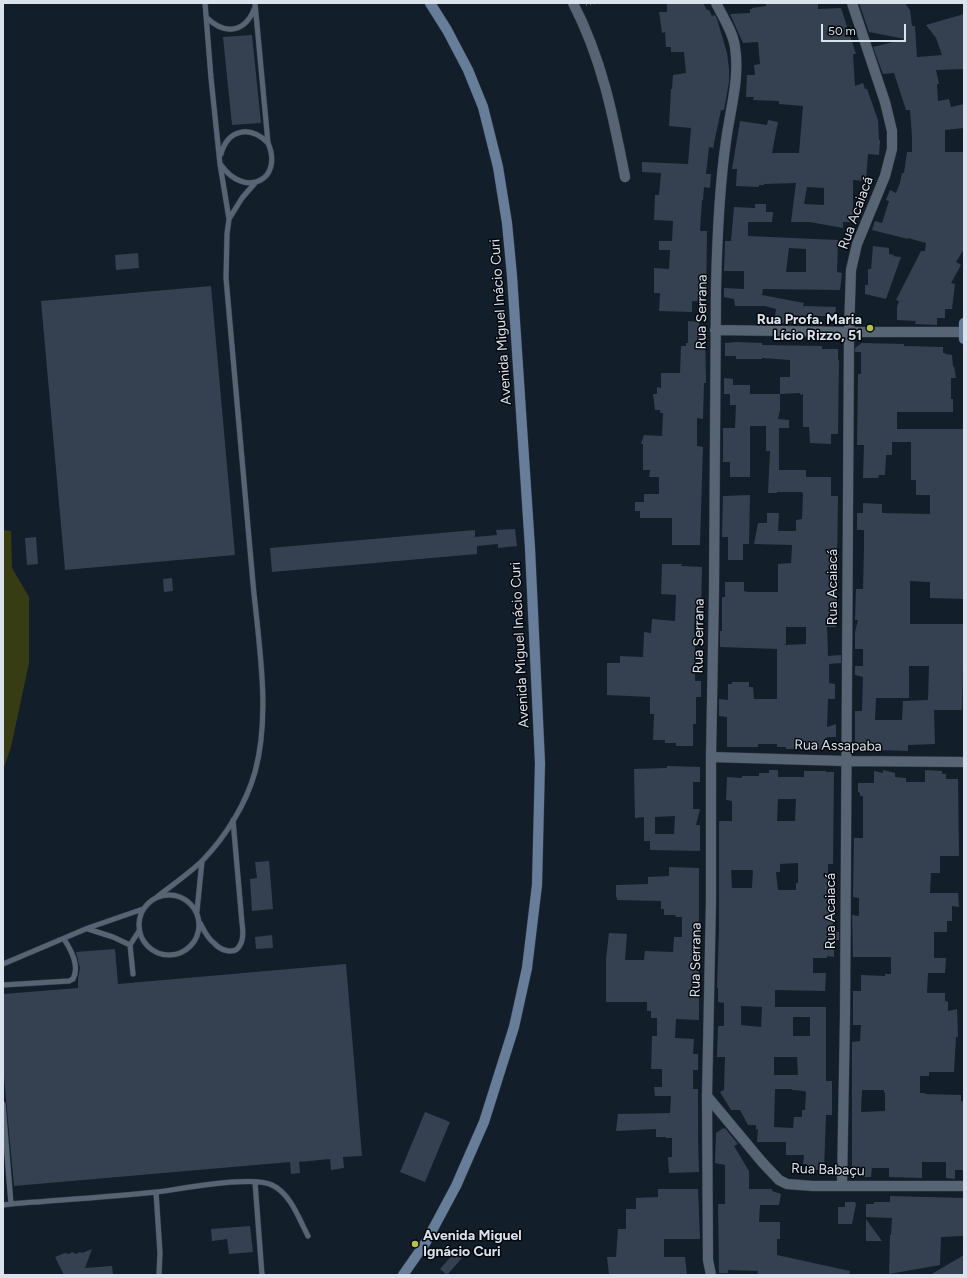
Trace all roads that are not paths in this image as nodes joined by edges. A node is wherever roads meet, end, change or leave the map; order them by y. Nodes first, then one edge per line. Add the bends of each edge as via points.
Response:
1 (205, 3) edge
2 (430, 3) edge
3 (573, 3) edge
4 (716, 3) edge
5 (852, 3) edge
6 (255, 4) edge
7 (207, 18) junction
8 (268, 143) junction
9 (220, 161) junction
10 (626, 177) dead end
11 (255, 183) junction
12 (229, 219) junction
13 (715, 330) junction
14 (964, 331) edge
15 (849, 332) junction
16 (711, 757) junction
17 (845, 761) junction
18 (964, 762) edge
19 (233, 820) junction
20 (202, 861) junction
21 (156, 897) junction
22 (143, 909) junction
23 (196, 912) junction
24 (200, 922) junction
25 (88, 928) junction
26 (139, 931) junction
27 (64, 939) junction
28 (130, 945) junction
29 (3, 964) edge
30 (133, 974) dead end
31 (3, 985) edge
32 (707, 1096) junction
33 (3, 1104) edge
34 (254, 1182) junction
35 (842, 1185) junction
36 (964, 1186) edge
37 (156, 1192) junction
38 (11, 1204) junction
39 (3, 1205) edge
40 (308, 1236) dead end
41 (159, 1275) edge
42 (262, 1275) edge
43 (403, 1275) edge
44 (711, 1275) edge

1 - 7 lane
2 - 43 street, Avenida Miguel Inácio Curi via 464,63 483,107 498,167 507,223 530,548 540,763 538,885 527,968 514,1027 484,1122 456,1186 426,1242
3 - 10 street via 604,77
4 - 13 street, Rua Serrana via 731,33 736,60 718,218
5 - 15 street, Rua Acaiacá via 886,102 892,131 892,149 885,176 857,244 851,270
6 - 7 lane via 252,16 241,27 235,29 219,26
6 - 8 lane
7 - 9 lane
8 - 9 lane via 262,136 251,132 234,135 222,148
8 - 11 lane via 272,152 270,170
9 - 11 lane via 226,173 235,179 243,183
9 - 12 lane
11 - 12 lane
12 - 19 lane via 226,278 263,702 262,743 255,773
13 - 15 street
13 - 16 street, Rua Serrana
14 - 15 street
15 - 17 street, Rua Acaiacá
16 - 17 street, Rua Assapaba
16 - 32 street, Rua Serrana
17 - 18 street, Rua Assapaba
17 - 35 street, Rua Acaiacá
19 - 20 lane
19 - 24 lane via 243,938 240,946 229,951 222,949 213,943
20 - 21 lane
20 - 23 lane
21 - 22 lane
21 - 23 lane via 179,896 192,905
22 - 25 lane
22 - 26 lane
23 - 24 lane
24 - 26 lane via 195,942 179,954 168,956 158,954 149,948
25 - 27 lane
25 - 28 lane
26 - 28 lane
27 - 29 lane
27 - 31 lane via 72,951 75,966 73,979 62,982
28 - 30 lane
32 - 35 street, Rua Babaçu via 779,1180 796,1185
32 - 44 street, Rua Serrana via 708,1260
33 - 38 lane
34 - 37 lane
34 - 40 lane via 271,1184 282,1191 292,1204
34 - 42 lane
35 - 36 street, Rua Babaçu
37 - 38 lane
37 - 41 lane
38 - 39 lane

